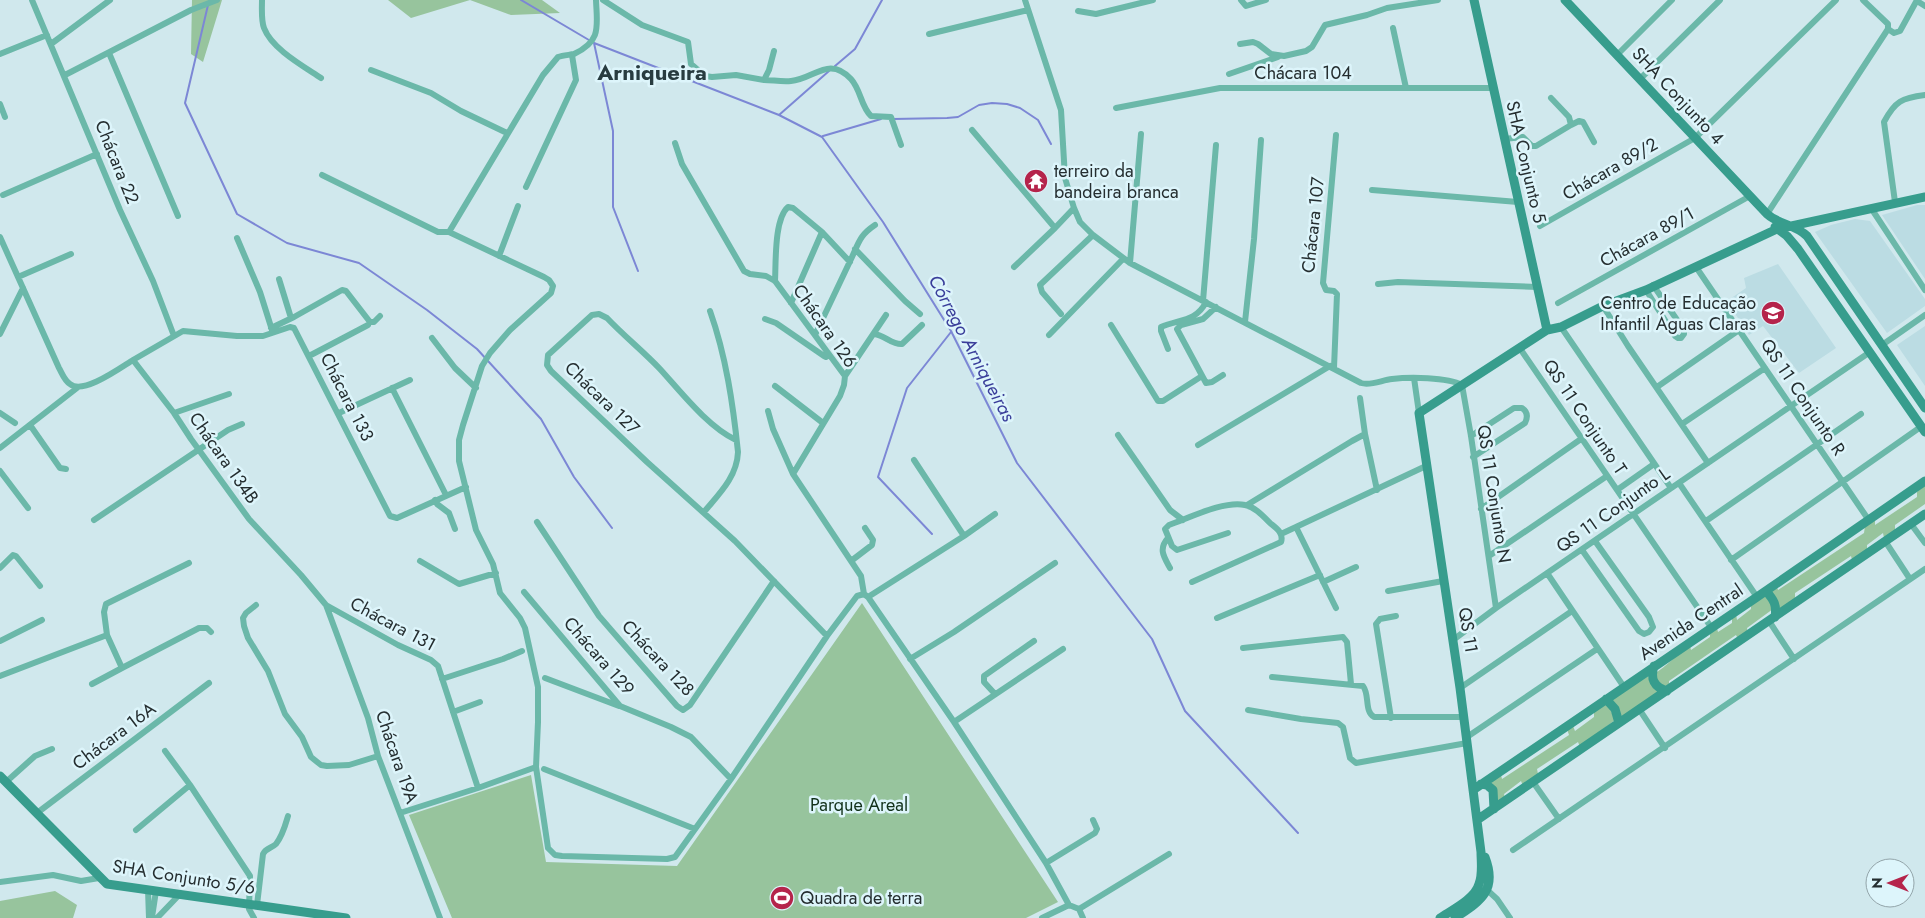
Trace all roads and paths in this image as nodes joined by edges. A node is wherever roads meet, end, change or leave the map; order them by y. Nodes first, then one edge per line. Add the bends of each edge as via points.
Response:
1 (32, 0) edge
2 (110, 0) edge
3 (217, 0) edge
4 (262, 0) edge
5 (596, 0) edge
6 (603, 0) edge
7 (1025, 0) edge
8 (1153, 0) edge
9 (1241, 0) edge
10 (1266, 0) edge
11 (1438, 0) edge
12 (1474, 0) edge
13 (1565, 0) edge
14 (1672, 0) edge
15 (1720, 0) edge
16 (1836, 0) edge
17 (1863, 0) edge
18 (1917, 0) edge
19 (1925, 6) edge
20 (1028, 10) junction
21 (1078, 11) dead end
22 (1394, 28) dead end
23 (1888, 29) junction
24 (930, 34) dead end
25 (47, 36) junction
26 (51, 44) junction
27 (1240, 44) dead end
28 (774, 51) dead end
29 (109, 53) junction
30 (0, 54) edge
31 (572, 55) junction
32 (1617, 55) junction
33 (1279, 56) junction
34 (371, 70) dead end
35 (1228, 74) dead end
36 (64, 75) junction
37 (321, 78) dead end
38 (1640, 79) junction
39 (764, 80) junction
40 (1406, 88) junction
41 (1493, 88) junction
42 (1925, 95) edge
43 (1552, 98) dead end
44 (0, 104) edge
45 (1116, 108) dead end
46 (5, 116) dead end
47 (1571, 125) junction
48 (972, 130) dead end
49 (507, 133) junction
50 (1141, 134) dead end
51 (1336, 135) dead end
52 (1695, 138) junction
53 (1504, 139) junction
54 (1261, 140) dead end
55 (1594, 142) dead end
56 (675, 143) dead end
57 (901, 144) dead end
58 (1216, 145) dead end
59 (97, 154) junction
60 (322, 175) dead end
61 (526, 188) dead end
62 (1372, 190) dead end
63 (3, 195) dead end
64 (1750, 196) junction
65 (1925, 197) edge
66 (1518, 202) junction
67 (1895, 202) junction
68 (518, 206) dead end
69 (1074, 208) junction
70 (1871, 208) junction
71 (1767, 214) junction
72 (178, 216) dead end
73 (1812, 221) junction
74 (875, 225) dead end
75 (1790, 225) junction
76 (1540, 226) dead end
77 (1055, 228) junction
78 (1778, 229) junction
79 (449, 232) junction
80 (822, 232) junction
81 (1093, 235) junction
82 (1806, 236) junction
83 (0, 237) edge
84 (1788, 237) junction
85 (237, 238) dead end
86 (855, 249) junction
87 (71, 254) dead end
88 (499, 256) junction
89 (1123, 258) junction
90 (850, 262) junction
91 (1130, 263) junction
92 (1014, 267) dead end
93 (1696, 267) junction
94 (18, 276) junction
95 (278, 279) dead end
96 (1837, 279) junction
97 (775, 281) junction
98 (1378, 284) dead end
99 (1824, 286) junction
100 (1538, 287) junction
101 (1649, 287) junction
102 (23, 288) junction
103 (1925, 290) edge
104 (1846, 293) junction
105 (1204, 301) junction
106 (1833, 301) junction
107 (791, 303) junction
108 (1558, 303) dead end
109 (1603, 306) junction
110 (1216, 307) junction
111 (710, 310) dead end
112 (920, 314) dead end
113 (1061, 314) dead end
114 (886, 315) dead end
115 (1925, 315) edge
116 (380, 316) dead end
117 (291, 318) junction
118 (765, 319) dead end
119 (1245, 322) junction
120 (368, 325) dead end
121 (922, 325) dead end
122 (1111, 325) dead end
123 (1561, 326) junction
124 (1547, 330) junction
125 (1739, 330) junction
126 (272, 331) junction
127 (0, 334) edge
128 (874, 334) junction
129 (815, 335) junction
130 (1049, 335) dead end
131 (174, 336) junction
132 (432, 338) dead end
133 (1882, 345) junction
134 (1519, 347) junction
135 (1168, 349) dead end
136 (1870, 352) junction
137 (829, 355) junction
138 (309, 356) junction
139 (133, 360) junction
140 (1332, 368) junction
141 (1765, 368) junction
142 (1223, 375) dead end
143 (845, 376) junction
144 (1202, 376) junction
145 (1414, 378) junction
146 (410, 380) dead end
147 (1462, 385) junction
148 (775, 386) dead end
149 (1657, 387) junction
150 (76, 388) junction
151 (392, 388) junction
152 (476, 388) junction
153 (228, 394) dead end
154 (1360, 398) dead end
155 (1924, 403) edge
156 (1791, 406) junction
157 (768, 411) dead end
158 (0, 413) edge
159 (174, 413) junction
160 (338, 413) junction
161 (1419, 413) junction
162 (1861, 414) dead end
163 (824, 422) junction
164 (15, 424) dead end
165 (242, 424) dead end
166 (1682, 424) junction
167 (30, 425) junction
168 (1923, 429) edge
169 (1365, 434) junction
170 (1118, 435) dead end
171 (1471, 436) junction
172 (1581, 439) junction
173 (736, 440) junction
174 (1198, 445) dead end
175 (1816, 445) junction
176 (0, 448) edge
177 (199, 451) junction
178 (1474, 457) junction
179 (914, 460) dead end
180 (1708, 463) junction
181 (1654, 464) junction
182 (1426, 466) junction
183 (66, 469) dead end
184 (0, 471) edge
185 (793, 474) junction
186 (1607, 476) junction
187 (1925, 480) edge
188 (1842, 482) junction
189 (1678, 483) junction
190 (466, 487) junction
191 (1671, 488) junction
192 (1377, 490) junction
193 (1617, 490) junction
194 (446, 495) junction
195 (435, 500) junction
196 (1247, 505) junction
197 (28, 508) dead end
198 (1481, 509) junction
199 (704, 512) junction
200 (994, 514) dead end
201 (1634, 514) junction
202 (1925, 514) edge
203 (1868, 519) junction
204 (94, 520) dead end
205 (1183, 520) junction
206 (1706, 521) junction
207 (537, 522) dead end
208 (1911, 524) junction
209 (1296, 527) junction
210 (865, 528) dead end
211 (455, 529) dead end
212 (1228, 533) dead end
213 (1281, 534) junction
214 (964, 536) junction
215 (1168, 538) junction
216 (1595, 540) junction
217 (1885, 541) junction
218 (1925, 543) edge
219 (1582, 550) junction
220 (1489, 556) junction
221 (1731, 560) junction
222 (420, 561) dead end
223 (851, 561) junction
224 (190, 563) dead end
225 (1055, 563) dead end
226 (1356, 567) dead end
227 (0, 568) edge
228 (1170, 568) dead end
229 (1925, 569) edge
230 (496, 573) junction
231 (1547, 574) junction
232 (1320, 575) junction
233 (1910, 579) junction
234 (774, 581) junction
235 (1444, 581) junction
236 (1192, 582) dead end
237 (1323, 582) junction
238 (40, 586) dead end
239 (1388, 591) dead end
240 (524, 592) dead end
241 (1766, 592) junction
242 (866, 596) junction
243 (1757, 597) junction
244 (256, 605) dead end
245 (326, 605) junction
246 (1336, 608) dead end
247 (1496, 608) junction
248 (1572, 612) junction
249 (1396, 616) dead end
250 (1217, 618) dead end
251 (1772, 619) junction
252 (42, 620) dead end
253 (1711, 627) junction
254 (211, 632) dead end
255 (107, 635) junction
256 (827, 636) junction
257 (1453, 640) junction
258 (0, 641) edge
259 (1034, 641) dead end
260 (1063, 648) dead end
261 (1243, 648) dead end
262 (1597, 649) junction
263 (522, 651) dead end
264 (910, 658) junction
265 (1794, 659) junction
266 (1654, 666) junction
267 (122, 668) junction
268 (0, 676) edge
269 (1272, 677) dead end
270 (545, 678) dead end
271 (442, 679) junction
272 (209, 683) dead end
273 (92, 684) dead end
274 (1351, 684) junction
275 (1624, 687) junction
276 (1460, 688) junction
277 (1667, 691) junction
278 (995, 694) junction
279 (1606, 699) junction
280 (480, 702) dead end
281 (620, 706) junction
282 (1639, 709) junction
283 (1248, 710) dead end
284 (453, 712) junction
285 (1464, 717) junction
286 (1391, 718) junction
287 (954, 722) junction
288 (1619, 723) junction
289 (1467, 740) junction
290 (1665, 748) junction
291 (52, 749) dead end
292 (165, 751) dead end
293 (378, 756) junction
294 (536, 767) junction
295 (544, 769) dead end
296 (3, 779) edge
297 (731, 779) junction
298 (1533, 782) junction
299 (1481, 784) junction
300 (190, 785) junction
301 (478, 788) junction
302 (1473, 790) junction
303 (1494, 809) junction
304 (37, 813) junction
305 (400, 813) junction
306 (288, 816) dead end
307 (1559, 819) junction
308 (1093, 820) dead end
309 (1477, 820) junction
310 (695, 829) junction
311 (136, 830) dead end
312 (1513, 850) dead end
313 (1481, 852) junction
314 (1170, 854) dead end
315 (1046, 864) junction
316 (99, 878) junction
317 (0, 882) edge
318 (1479, 885) junction
319 (1488, 890) junction
320 (152, 891) junction
321 (180, 894) junction
322 (253, 904) junction
323 (1069, 905) junction
324 (1079, 909) junction
325 (1465, 915) edge
326 (151, 918) edge
327 (157, 918) edge
328 (254, 918) edge
329 (346, 918) edge
330 (440, 918) edge
331 (1042, 918) edge
332 (1083, 918) edge
333 (1440, 918) edge
334 (1454, 918) edge
335 (1510, 918) edge

1 - 25 street, Chácara 22
2 - 26 street
3 - 29 street
4 - 37 street via 264,29 272,41
5 - 31 street via 597,33 594,41
6 - 39 street via 642,25 688,42 691,64 705,76 736,75
7 - 20 street
8 - 21 street via 1096,14
9 - 10 street via 1246,6
11 - 33 street via 1387,8 1325,25 1312,47
12 - 41 street, SHA Conjunto 5
13 - 32 street, SHA Conjunto 4
14 - 32 street
15 - 38 street
16 - 52 street, Chácara 89/2
17 - 23 street via 1888,24
18 - 19 street
18 - 23 street via 1900,32
20 - 24 street
20 - 69 street via 1061,110 1065,178
22 - 40 street
23 - 71 street
25 - 26 street, Chácara 22
25 - 30 street
26 - 36 street, Chácara 22
27 - 33 street via 1253,42
28 - 39 street
29 - 36 street
29 - 72 street
31 - 49 street via 558,57 552,64
31 - 61 street via 576,80
32 - 38 street, SHA Conjunto 4
33 - 35 street
34 - 49 street via 430,93
36 - 59 street, Chácara 22
38 - 52 street, SHA Conjunto 4
39 - 57 street via 791,81 828,68 840,71 859,91 871,116 890,117
40 - 41 street, Chácara 104
40 - 45 street, Chácara 104 via 1220,88
41 - 53 street, SHA Conjunto 5
42 - 67 street via 1907,97 1898,102 1884,122
43 - 47 street via 1569,117
44 - 46 street
47 - 53 street via 1536,146 1523,137
47 - 55 street via 1583,122
48 - 77 street
49 - 79 street
50 - 91 street
51 - 140 street, Chácara 107 via 1323,283 1326,290 1337,294
52 - 64 street, SHA Conjunto 4
52 - 76 street, Chácara 89/2
53 - 66 street, SHA Conjunto 5
54 - 119 street
56 - 97 street, Chácara 126 via 682,164 742,268 747,273 761,274
58 - 105 street
59 - 63 street
59 - 131 street, Chácara 22
60 - 79 street via 438,232
62 - 66 street
64 - 71 street, SHA Conjunto 4
64 - 108 street, Chácara 89/1
65 - 67 street
66 - 100 street, SHA Conjunto 5
67 - 70 street
68 - 88 street
69 - 77 street
69 - 81 street via 1080,222
70 - 73 street
70 - 103 street
71 - 75 street, SHA Conjunto 4 via 1775,221
71 - 78 street, SHA Conjunto 4
73 - 75 street
73 - 82 street via 1806,227
74 - 86 street via 862,236
75 - 78 street
75 - 82 street, SHA Conjunto 4
75 - 84 street
77 - 92 street
78 - 84 street, SHA Conjunto 4
78 - 93 street
79 - 88 street
80 - 90 street
80 - 97 street via 792,208 786,208 777,242
80 - 107 street
81 - 89 street
81 - 113 street via 1040,286
82 - 96 street, SHA Conjunto 4
83 - 94 street
84 - 99 street, SHA Conjunto 4
85 - 126 street via 260,292
86 - 90 street
86 - 112 street
87 - 94 street
88 - 152 street via 549,280 551,293 528,312 490,354 482,366
89 - 91 street
89 - 130 street
90 - 129 street
91 - 105 street
93 - 101 street
93 - 125 street, QS 11 Conjunto R
94 - 102 street
95 - 117 street
96 - 99 street
96 - 104 street, SHA Conjunto 4
97 - 107 street, Chácara 126
98 - 100 street
99 - 106 street, SHA Conjunto 4
100 - 124 street, SHA Conjunto 5
101 - 101 street via 1675,336 1681,338 1684,330
101 - 109 street
102 - 127 street
102 - 150 street via 64,378
104 - 106 street via 1837,295
104 - 133 street, SHA Conjunto 4
105 - 110 street
105 - 135 street via 1202,310 1196,315 1161,327
106 - 136 street, SHA Conjunto 4
107 - 129 street, Chácara 126
109 - 123 street
109 - 149 street
110 - 119 street
110 - 144 street via 1203,319 1177,329
111 - 173 street via 726,365
114 - 128 street
115 - 133 street
116 - 117 street via 370,322 342,290
117 - 126 street
118 - 137 street via 824,356
119 - 140 street
120 - 138 street
121 - 128 street via 902,344
122 - 144 street via 1158,401
123 - 124 street
123 - 181 street
124 - 134 street
125 - 141 street, QS 11 Conjunto R
125 - 149 street
126 - 131 street, Chácara 133 via 238,336 189,330
126 - 138 street, Chácara 133 via 294,328
128 - 143 street
129 - 137 street, Chácara 126
131 - 139 street
132 - 152 street via 455,368
133 - 155 street, SHA Conjunto 4
134 - 147 street
134 - 172 street, QS 11 Conjunto T
136 - 156 street, QS 11 Conjunto L
136 - 168 street, SHA Conjunto 4
137 - 143 street, Chácara 126
138 - 160 street, Chácara 133
139 - 150 street via 88,386
139 - 159 street, Chácara 134B
140 - 145 street via 1367,384
140 - 174 street
141 - 156 street, QS 11 Conjunto R
141 - 166 street
142 - 144 street via 1209,384
143 - 163 street, Chácara 126 via 840,396
145 - 147 street
145 - 161 street
146 - 151 street
147 - 161 street
147 - 171 street, QS 11 Conjunto N
148 - 163 street
149 - 166 street
150 - 167 street
151 - 160 street
151 - 194 street
152 - 190 street via 459,440 459,461
153 - 159 street
154 - 169 street
156 - 175 street, QS 11 Conjunto R
156 - 180 street, QS 11 Conjunto L
157 - 185 street
158 - 164 street
159 - 177 street, Chácara 134B
160 - 195 street, Chácara 133 via 390,516 397,518
161 - 182 street, QS 11
162 - 175 street
163 - 185 street, Chácara 126
165 - 177 street
166 - 180 street
167 - 176 street
167 - 183 street via 60,468
168 - 188 street
169 - 192 street
169 - 196 street
170 - 205 street via 1170,510
171 - 178 street, QS 11 Conjunto N
171 - 178 street via 1514,408 1522,408 1526,413 1525,423
172 - 186 street, QS 11 Conjunto T
172 - 198 street
173 - 199 street via 738,462 732,477
173 - 199 street, Chácara 127 via 716,428 659,368 600,314 592,315 548,355 547,365 551,371
175 - 188 street, QS 11 Conjunto R
175 - 206 street
177 - 204 street
177 - 245 street, Chácara 134B via 249,519
178 - 198 street, QS 11 Conjunto N
179 - 214 street
180 - 189 street, QS 11 Conjunto L
181 - 191 street
181 - 193 street
182 - 192 street
182 - 235 street, QS 11
184 - 197 street
185 - 223 street
186 - 193 street, QS 11 Conjunto T
186 - 220 street
187 - 203 street, Avenida Central
188 - 203 street, QS 11 Conjunto R
188 - 221 street
189 - 191 street, QS 11 Conjunto L
189 - 206 street
190 - 194 street, Chácara 133
190 - 230 street via 476,530
191 - 201 street, QS 11 Conjunto L
192 - 209 street
193 - 201 street, QS 11 Conjunto T
194 - 195 street, Chácara 133
195 - 211 street via 448,513
196 - 205 street via 1232,505
196 - 213 street
198 - 220 street, QS 11 Conjunto N
199 - 234 street, Chácara 127
200 - 214 street
201 - 216 street, QS 11 Conjunto L
201 - 253 street, QS 11 Conjunto T
202 - 208 street
203 - 241 street, Avenida Central
205 - 215 street via 1165,528
206 - 221 street
207 - 234 street, Chácara 128 via 599,616 683,710 690,705
208 - 217 street
208 - 218 street
209 - 213 street
209 - 232 street
210 - 223 street via 874,543
212 - 215 street via 1180,550 1174,548
213 - 236 street via 1281,542
214 - 242 street
215 - 228 street via 1162,550
216 - 219 street, QS 11 Conjunto L
216 - 219 street via 1648,617 1653,627 1649,632 1639,631
217 - 233 street
217 - 251 street
219 - 231 street, QS 11 Conjunto L
220 - 247 street, QS 11 Conjunto N
221 - 243 street
222 - 230 street via 459,584
223 - 242 street via 861,576
224 - 255 street via 106,604
225 - 264 street
226 - 237 street
227 - 238 street via 13,555 16,556
229 - 233 street
230 - 294 street via 500,594 525,628 538,687
231 - 247 street, QS 11 Conjunto L
231 - 248 street
232 - 237 street
232 - 250 street
233 - 265 street
234 - 256 street, Chácara 127
235 - 239 street
235 - 257 street, QS 11
237 - 246 street
240 - 281 street, Chácara 129
241 - 243 street, Avenida Central
241 - 251 street via 1776,605
242 - 256 street via 857,596
242 - 264 street
243 - 253 street, Avenida Central
244 - 293 street via 244,618 248,638 268,671 285,714 312,757 327,766
245 - 271 street, Chácara 131 via 431,660 438,666
245 - 293 street, Chácara 19A via 368,718
247 - 257 street, QS 11 Conjunto L
248 - 262 street
248 - 276 street
249 - 286 street via 1380,619 1376,624
251 - 265 street
251 - 277 street
252 - 258 street
253 - 266 street, Avenida Central
254 - 267 street via 207,628 199,628
255 - 267 street
255 - 268 street
256 - 297 street
257 - 276 street, QS 11
259 - 278 street via 984,676 984,682
260 - 278 street
261 - 274 street via 1343,637 1347,642
262 - 275 street
262 - 289 street
263 - 271 street
264 - 287 street
265 - 290 street
266 - 275 street, Avenida Central
266 - 277 street via 1653,681
267 - 273 street
269 - 274 street
270 - 281 street
271 - 284 street, Chácara 131
272 - 304 street, Chácara 16A
274 - 286 street via 1365,688 1372,715
275 - 279 street, Avenida Central
276 - 285 street, QS 11
277 - 282 street
278 - 287 street
279 - 288 street via 1615,709
279 - 299 street, Avenida Central
280 - 284 street
281 - 297 street, Chácara 129 via 691,737
282 - 288 street
282 - 290 street
283 - 289 street via 1338,723 1343,727 1350,758 1356,763
284 - 301 street, Chácara 131
285 - 286 street
285 - 289 street, QS 11
287 - 315 street
288 - 298 street
289 - 302 street, QS 11
290 - 307 street
291 - 296 street via 35,756
292 - 300 street
293 - 305 street, Chácara 19A
294 - 301 street
294 - 310 street via 548,848 555,855 672,858
295 - 310 street
296 - 304 street, SHA Conjunto 5/6
297 - 310 street
298 - 303 street
298 - 307 street
299 - 302 street, Avenida Central
299 - 303 street via 1493,790
300 - 311 street
300 - 322 street via 250,876
301 - 305 street
302 - 309 street, QS 11
303 - 309 street
304 - 316 street, SHA Conjunto 5/6
305 - 330 street, Chácara 19A
306 - 322 street via 276,844 264,850
307 - 312 street
308 - 315 street via 1095,833
309 - 313 street, QS 11
313 - 318 street, QS 11
313 - 319 street, QS 11 via 1487,863
314 - 324 street
315 - 323 street
316 - 317 street via 81,881 53,875
316 - 320 street, SHA Conjunto 5/6 via 111,886
318 - 319 street
318 - 333 street via 1477,890
319 - 325 street
319 - 335 street
320 - 321 street, SHA Conjunto 5/6
320 - 326 street
321 - 322 street, SHA Conjunto 5/6
321 - 327 street
322 - 328 street via 250,912
322 - 329 street, SHA Conjunto 5/6
323 - 324 street
323 - 331 street
324 - 332 street
325 - 334 street

